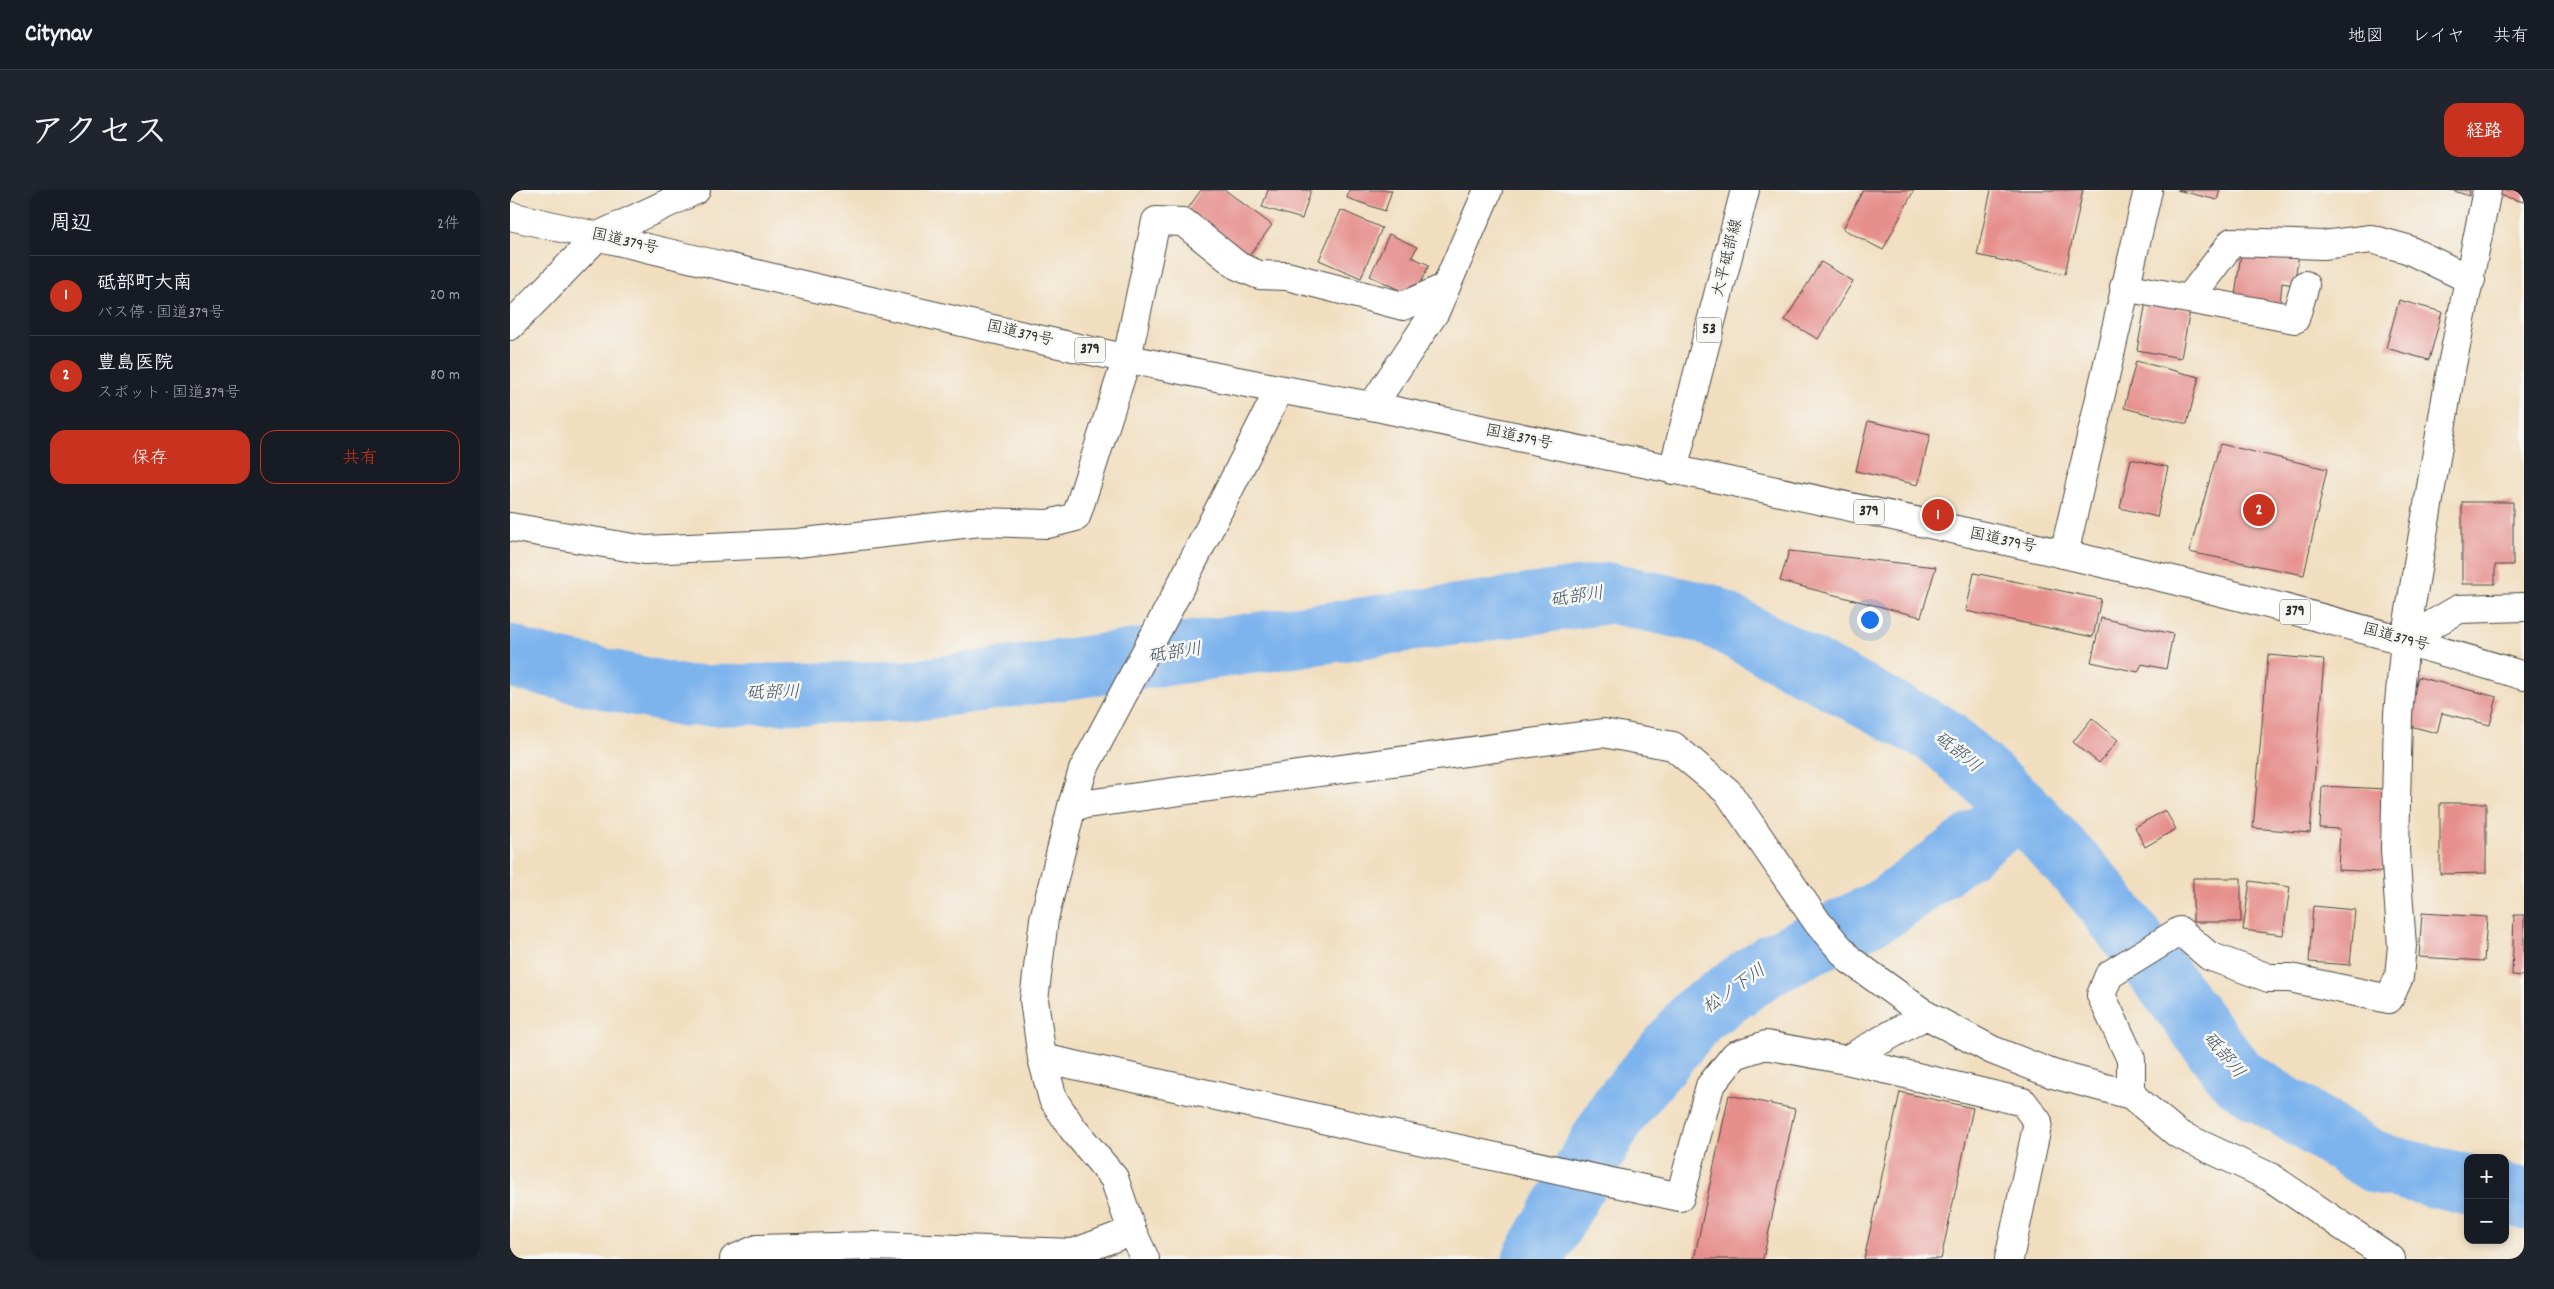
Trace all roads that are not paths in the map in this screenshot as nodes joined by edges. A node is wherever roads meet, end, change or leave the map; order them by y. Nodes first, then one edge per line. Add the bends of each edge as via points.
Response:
1 (1488, 190) edge
2 (1745, 190) edge
3 (2148, 190) edge
4 (2487, 190) edge
5 (688, 192) edge
6 (510, 216) edge
7 (598, 236) junction
8 (2471, 280) junction
9 (2305, 285) dead end
10 (1446, 287) junction
11 (2124, 287) junction
12 (2190, 299) junction
13 (510, 326) edge
14 (1127, 358) junction
15 (1279, 390) junction
16 (1372, 406) junction
17 (1673, 470) junction
18 (510, 528) edge
19 (2064, 554) junction
20 (2524, 607) edge
21 (2405, 640) junction
22 (2524, 676) edge
23 (1072, 806) junction
24 (1926, 1015) junction
25 (1042, 1058) junction
26 (1846, 1060) junction
27 (2131, 1095) junction
28 (1132, 1231) junction
29 (734, 1259) edge
30 (1145, 1259) edge
31 (2009, 1259) edge
32 (2391, 1259) edge

1 - 10 main road
2 - 17 main road, 大平砥部線 / 53
3 - 11 main road
4 - 8 main road
5 - 7 main road
6 - 7 main road, 国道379号 / 379
7 - 13 main road
7 - 14 main road, 国道379号 / 379
8 - 12 main road via 2407,249 2371,239 2323,245 2232,242
8 - 21 main road via 2451,370
9 - 12 main road via 2295,319
10 - 14 main road via 1403,306 1287,276 1259,275 1238,266 1183,222 1156,221
10 - 16 main road via 1435,312
11 - 12 main road
11 - 19 main road
14 - 15 main road, 国道379号 / 379
14 - 18 main road via 1076,517 1048,524 980,522 797,543 645,550
15 - 16 main road, 国道379号 / 379
15 - 23 main road via 1083,770
16 - 17 main road, 国道379号 / 379
17 - 19 main road, 国道379号 / 379
19 - 21 main road, 国道379号 / 379
20 - 21 main road via 2459,609
21 - 22 main road, 国道379号 / 379
21 - 27 main road via 2398,714 2395,850 2402,946 2398,977 2389,999 2290,978 2269,978 2209,956 2180,931 2109,975 2101,995 2131,1059
23 - 24 main road via 1603,733 1673,746 1728,792 1818,923 1850,960
23 - 25 main road via 1044,919 1034,1000
24 - 26 main road
24 - 27 main road via 1992,1050 2053,1074
25 - 26 main road via 1680,1197 1710,1086 1735,1055 1766,1045
25 - 28 main road via 1053,1099 1073,1130 1114,1178
26 - 31 main road via 2023,1102 2038,1122
27 - 32 main road via 2178,1134 2270,1177
28 - 29 main road via 1073,1254 874,1246 757,1249
28 - 30 main road

